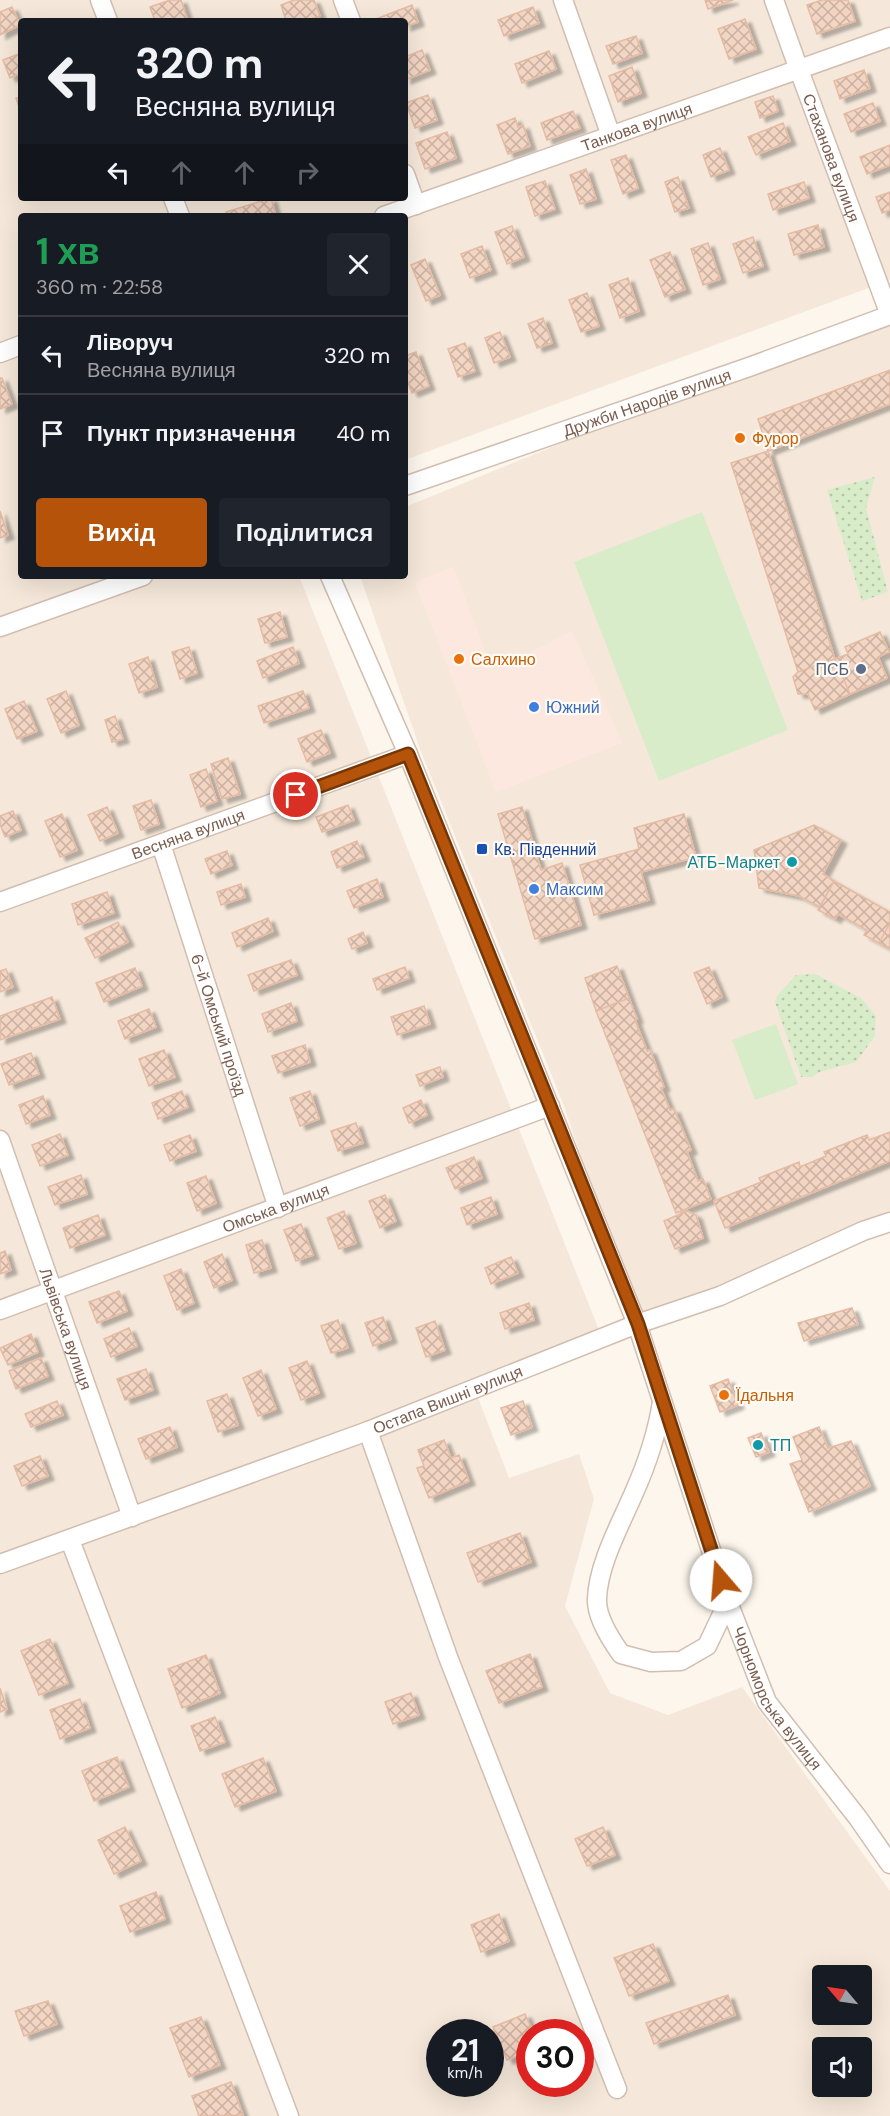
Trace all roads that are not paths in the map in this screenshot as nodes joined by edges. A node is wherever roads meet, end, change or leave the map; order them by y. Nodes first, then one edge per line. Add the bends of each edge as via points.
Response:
1 (100, 0) edge
2 (343, 0) edge
3 (563, 0) edge
4 (774, 0) edge
5 (107, 18) edge
6 (350, 18) edge
7 (890, 37) edge
8 (798, 70) junction
9 (611, 136) junction
10 (408, 182) edge
11 (416, 205) junction
12 (393, 213) edge
13 (890, 315) edge
14 (18, 346) edge
15 (0, 352) edge
16 (408, 485) edge
17 (136, 579) edge
18 (331, 579) edge
19 (0, 627) edge
20 (408, 754) junction
21 (161, 844) junction
22 (0, 902) edge
23 (550, 1106) junction
24 (0, 1140) edge
25 (278, 1208) junction
26 (890, 1222) edge
27 (54, 1291) junction
28 (0, 1310) edge
29 (638, 1324) junction
30 (663, 1397) junction
31 (368, 1431) junction
32 (132, 1517) junction
33 (70, 1539) junction
34 (0, 1564) edge
35 (728, 1602) junction
36 (890, 1864) edge
37 (618, 2090) dead end
38 (289, 2116) edge

1 - 5 street
2 - 6 street
3 - 9 street
4 - 8 street, Стаханова вулиця
7 - 8 street, Танкова вулиця
8 - 9 street, Танкова вулиця
8 - 13 street, Стаханова вулиця
9 - 11 street, Танкова вулиця
10 - 11 street
11 - 12 street, Танкова вулиця
13 - 16 street, Дружби Народів вулиця
14 - 15 street
17 - 19 street
18 - 20 street, Чорноморська вулиця
20 - 21 street, Весняна вулиця
20 - 23 street, Чорноморська вулиця
21 - 22 street, Весняна вулиця
21 - 25 street, 6-й Омський проїзд
23 - 25 street, Омська вулиця
23 - 29 street, Чорноморська вулиця
24 - 27 street, Львівська вулиця
25 - 27 street, Омська вулиця
26 - 29 street, Остапа Вишні вулиця via 720,1296
27 - 28 street, Омська вулиця
27 - 32 street, Львівська вулиця
29 - 30 street, Чорноморська вулиця
29 - 31 street, Остапа Вишні вулиця
30 - 35 street, Чорноморська вулиця
30 - 35 street via 649,1458 615,1535 597,1601 607,1632 621,1654 651,1662 681,1661 707,1646
31 - 32 street, Остапа Вишні вулиця
31 - 37 street via 448,1657
32 - 33 street, Остапа Вишні вулиця
33 - 34 street, Остапа Вишні вулиця
33 - 38 street
35 - 36 street, Чорноморська вулиця via 767,1702

